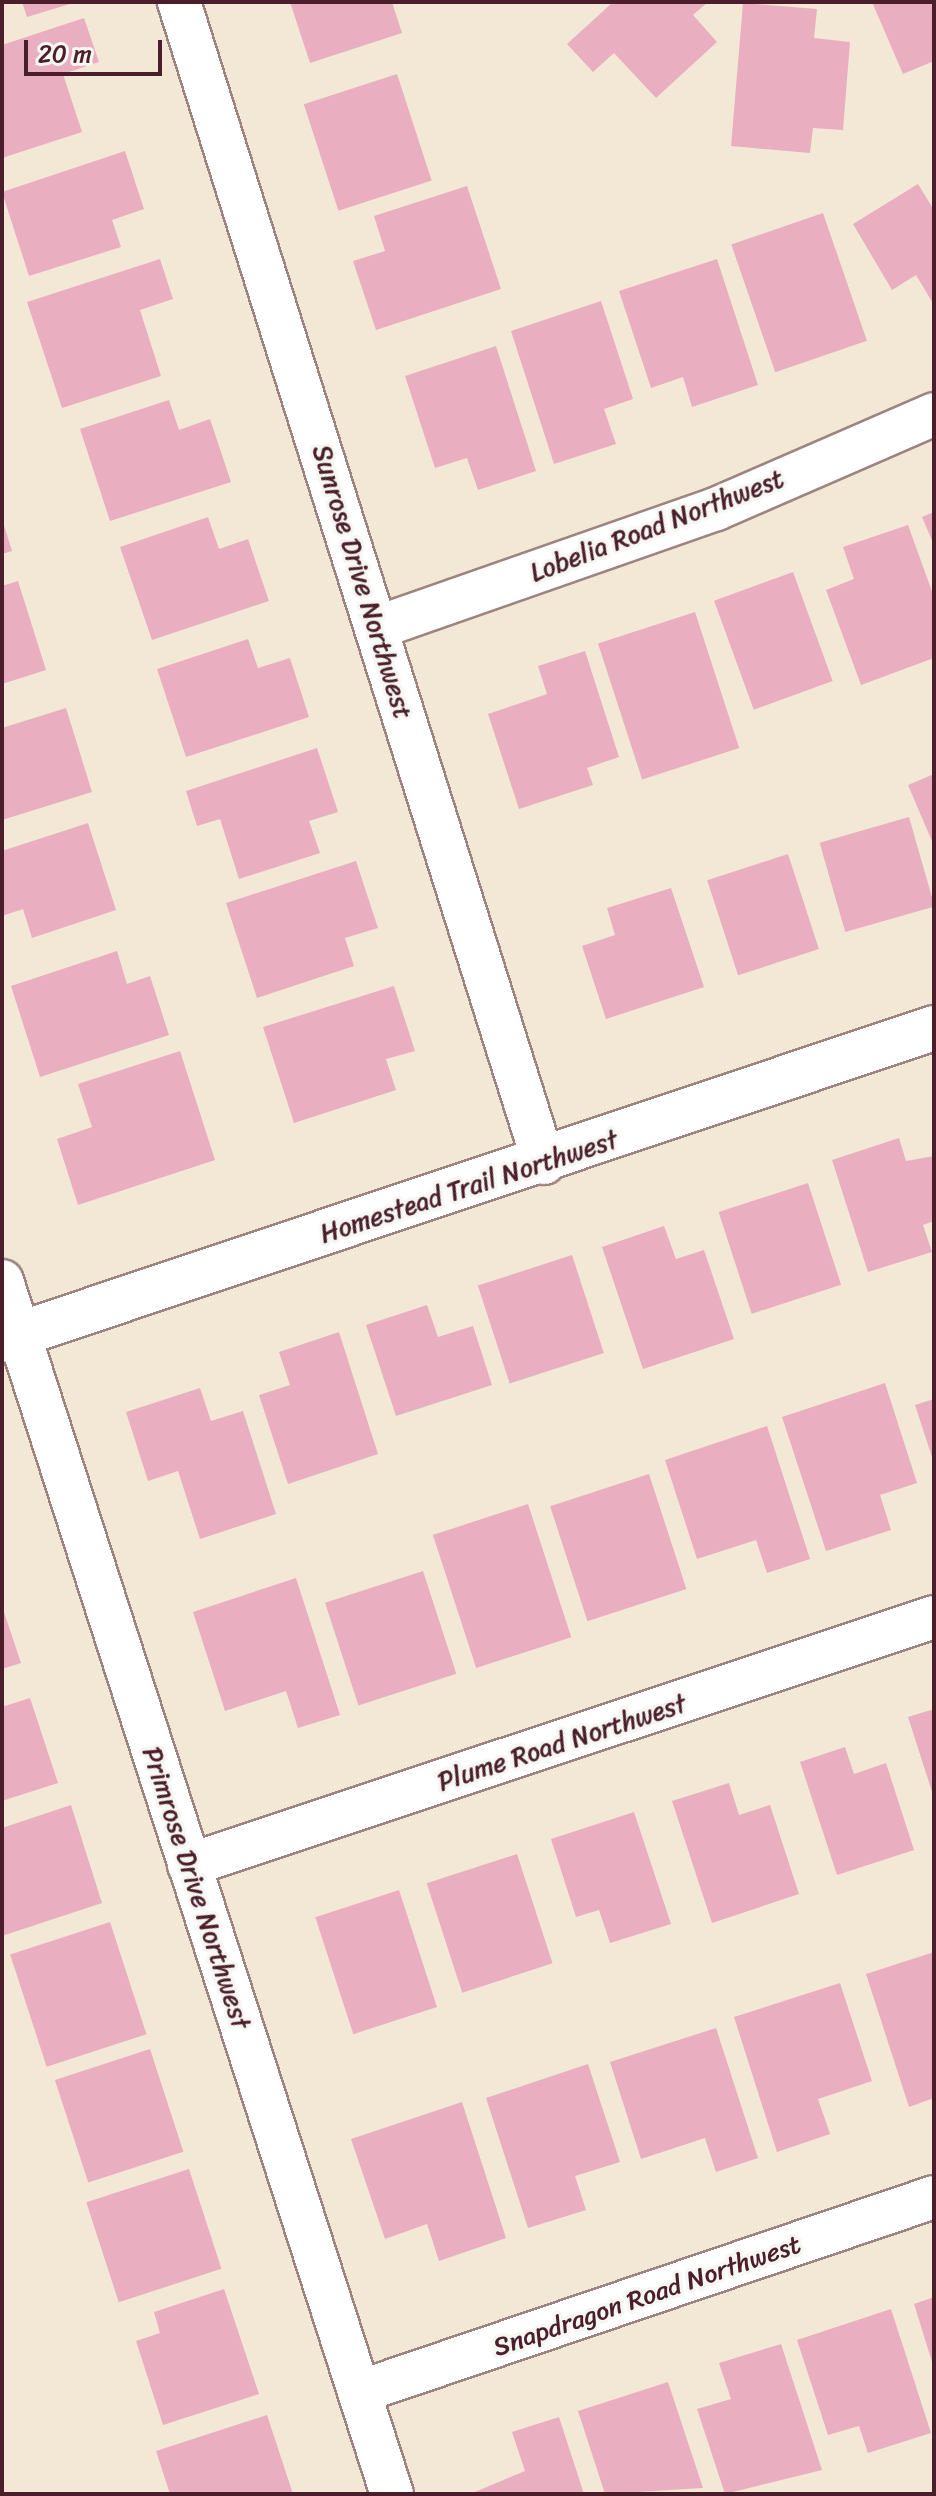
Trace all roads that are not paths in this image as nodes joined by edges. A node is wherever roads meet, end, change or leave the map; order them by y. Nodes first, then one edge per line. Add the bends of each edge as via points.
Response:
1 (179, 2) edge
2 (934, 414) edge
3 (376, 628) junction
4 (934, 1028) edge
5 (544, 1163) junction
6 (2, 1281) edge
7 (10, 1337) edge
8 (934, 1617) edge
9 (189, 1865) junction
10 (934, 2197) edge
11 (359, 2392) junction
12 (392, 2494) edge

1 - 3 street, Sunrose Drive Northwest
2 - 3 street, Lobelia Road Northwest via 716,509
3 - 5 street, Sunrose Drive Northwest
4 - 5 street, Homestead Trail Northwest
5 - 7 street, Homestead Trail Northwest
6 - 7 street, Primrose Drive Northwest
7 - 9 street, Primrose Drive Northwest
8 - 9 street, Plume Road Northwest
9 - 11 street, Primrose Drive Northwest
10 - 11 street, Snapdragon Road Northwest
11 - 12 street, Primrose Drive Northwest

